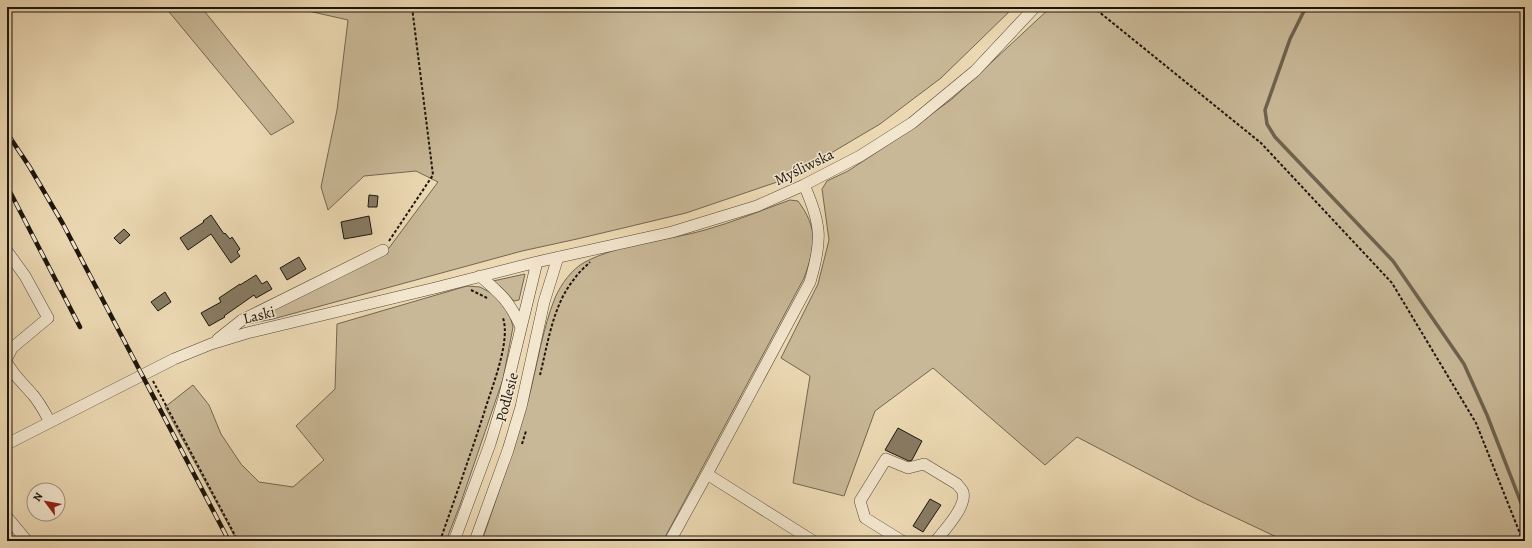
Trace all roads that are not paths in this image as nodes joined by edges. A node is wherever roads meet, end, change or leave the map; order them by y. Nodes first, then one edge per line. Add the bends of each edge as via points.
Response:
1 (1035, 7) edge
2 (804, 185) junction
3 (383, 250) road end
4 (7, 251) edge
5 (558, 257) junction
6 (536, 262) junction
7 (480, 276) junction
8 (527, 299) junction
9 (544, 302) junction
10 (521, 327) junction
11 (211, 344) junction
12 (7, 358) edge
13 (7, 363) edge
14 (50, 422) junction
15 (7, 444) edge
16 (707, 474) junction
17 (7, 517) edge
18 (27, 541) edge
19 (454, 541) edge
20 (475, 541) edge
21 (670, 541) edge
22 (813, 541) edge
23 (902, 541) edge
24 (936, 541) edge

1 - 2 street, Myśliwska via 975,71 912,123 860,156
2 - 5 street, Myśliwska via 757,206 706,222
2 - 16 street via 818,221 819,241 810,282
3 - 11 street via 242,320
4 - 12 street via 25,276 48,318 12,348
5 - 6 street, Myśliwska
5 - 9 street, Podlesie
6 - 7 street, Laski
6 - 8 street, Podlesie
7 - 10 street via 510,305
7 - 11 street, Laski
8 - 9 street via 534,295
8 - 10 street, Podlesie
9 - 20 street, Podlesie via 521,407
10 - 19 street, Podlesie via 490,444
11 - 14 street, Laski via 174,359
13 - 14 street via 15,377 34,396
14 - 15 street, Laski
16 - 21 street
16 - 22 street
17 - 18 street
23 - 24 street via 865,518 860,501 886,459 908,468 924,464 961,489 963,494 959,511

